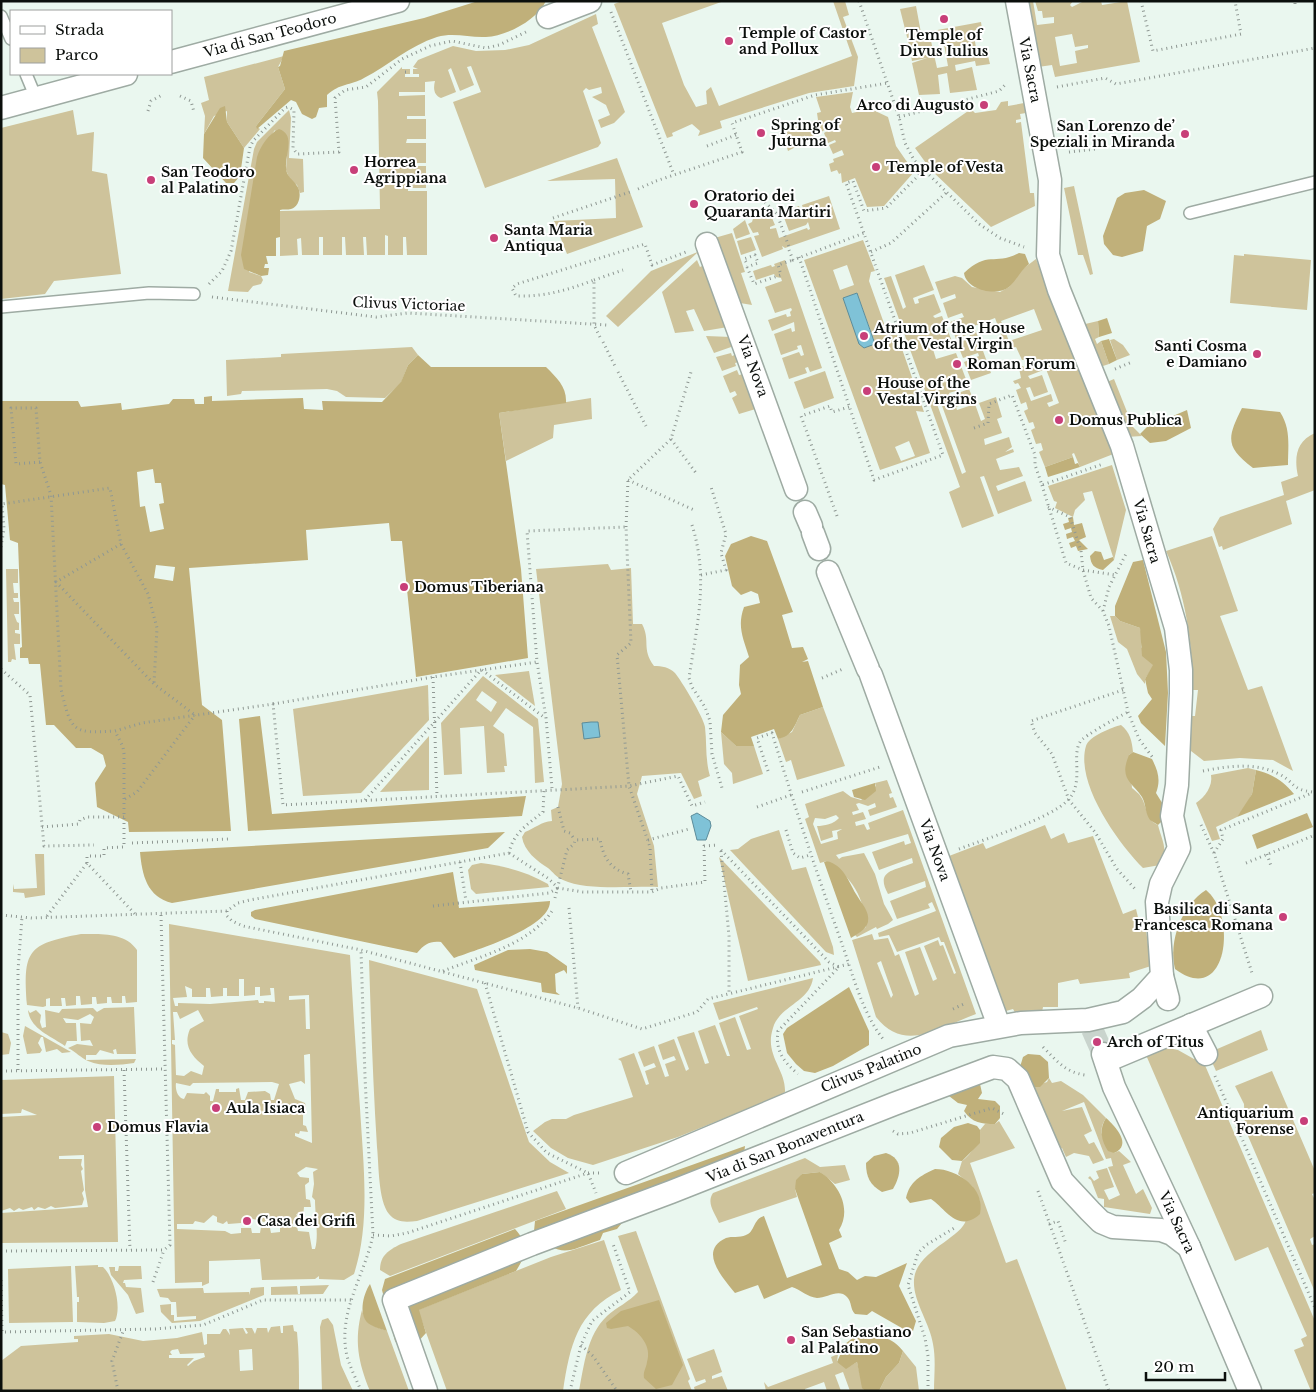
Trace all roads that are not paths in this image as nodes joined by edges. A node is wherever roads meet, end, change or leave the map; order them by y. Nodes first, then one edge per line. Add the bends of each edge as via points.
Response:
1 (398, 1) edge
2 (1016, 1) edge
3 (599, 4) edge
4 (1, 16) edge
5 (548, 18) road end
6 (10, 37) edge
7 (172, 62) edge
8 (26, 75) edge
9 (122, 75) edge
10 (36, 98) junction
11 (1, 108) edge
12 (1315, 182) edge
13 (1190, 213) dead end
14 (707, 244) road end
15 (194, 294) road end
16 (1, 307) edge
17 (1162, 976) junction
18 (1257, 986) road end
19 (1179, 1017) junction
20 (999, 1026) junction
21 (1206, 1054) road end
22 (626, 1173) road end
23 (1189, 1248) junction
24 (426, 1391) edge
25 (1250, 1391) edge

1 - 7 street, Via di San Teodoro
2 - 17 street, Via Sacra via 1034,91 1052,154 1048,255 1125,457 1176,628 1181,670 1172,816 1179,848 1161,884 1157,902
3 - 5 street
4 - 6 lane
8 - 10 lane
9 - 10 street
10 - 11 street
12 - 13 lane
14 - 20 street, Via Nova via 862,670
15 - 16 lane via 149,293
17 - 19 street, Via Sacra
17 - 20 street, Clivus Palatino via 1142,998 1123,1012 1090,1023
18 - 19 street
19 - 21 street, Via Sacra
19 - 23 street, Via Sacra via 1142,1046 1104,1058 1114,1087
20 - 22 street, Clivus Palatino via 949,1036
23 - 24 street, Via di San Bonaventura via 1172,1234 1161,1230 1126,1229 1101,1222 1062,1181 1018,1079 1007,1069 989,1068 394,1300
23 - 25 street, Via Sacra

